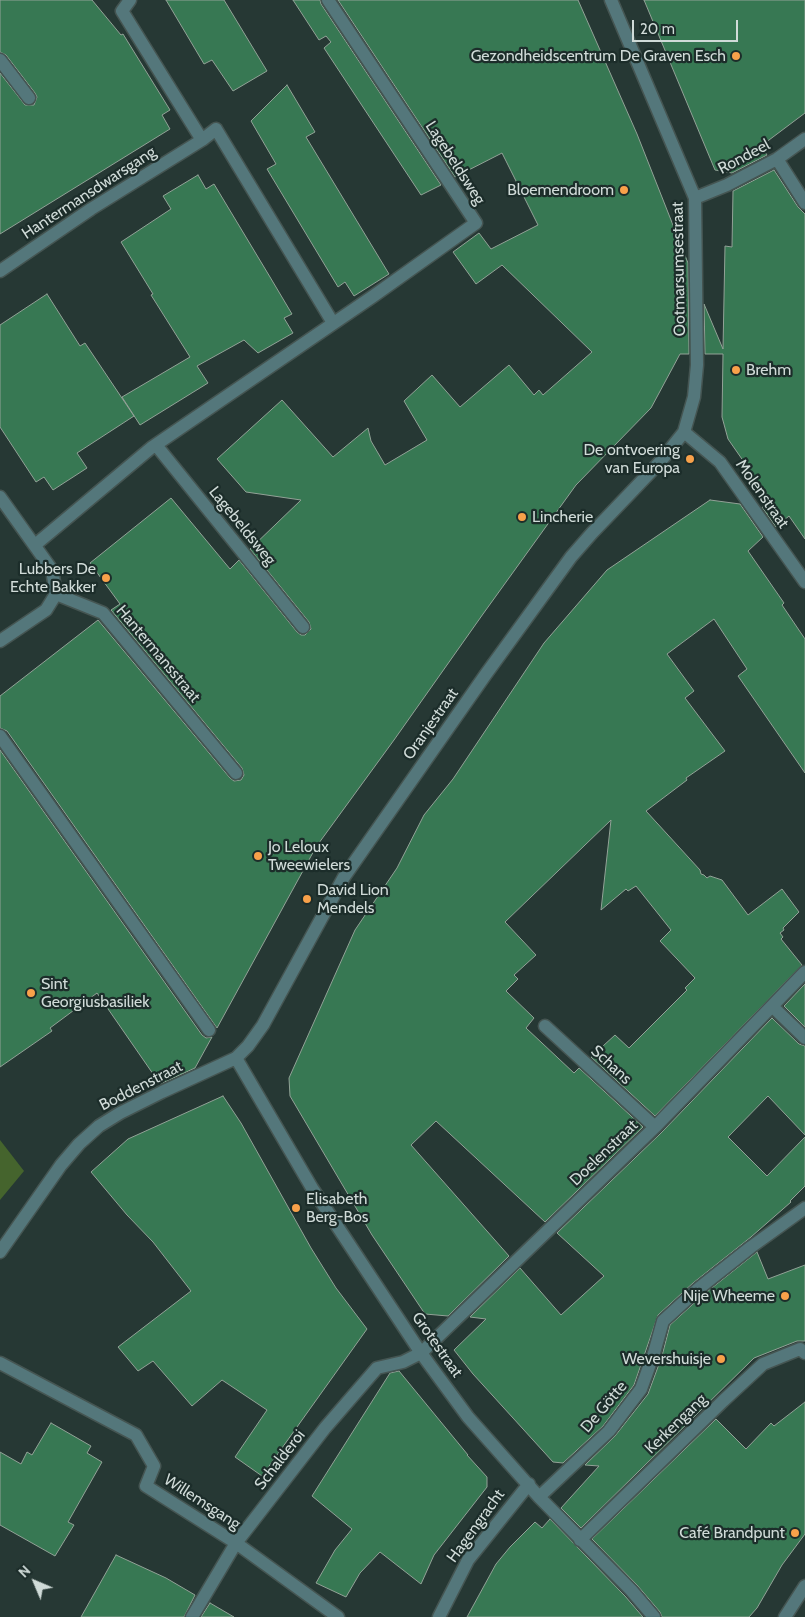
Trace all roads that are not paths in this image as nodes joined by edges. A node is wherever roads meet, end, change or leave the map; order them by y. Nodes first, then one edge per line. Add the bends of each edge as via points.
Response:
1 (130, 0) edge
2 (328, 0) edge
3 (611, 0) edge
4 (0, 60) edge
5 (29, 98) dead end
6 (805, 139) edge
7 (199, 141) junction
8 (777, 159) junction
9 (695, 198) junction
10 (805, 203) edge
11 (0, 271) edge
12 (333, 324) junction
13 (684, 432) junction
14 (156, 444) junction
15 (0, 497) edge
16 (36, 545) junction
17 (805, 582) edge
18 (56, 594) junction
19 (303, 628) dead end
20 (0, 641) edge
21 (0, 736) edge
22 (236, 773) dead end
23 (805, 972) edge
24 (773, 1007) junction
25 (545, 1026) dead end
26 (209, 1030) dead end
27 (805, 1038) edge
28 (236, 1058) junction
29 (655, 1127) junction
30 (805, 1208) edge
31 (0, 1252) edge
32 (421, 1353) junction
33 (805, 1353) edge
34 (0, 1363) edge
35 (529, 1484) junction
36 (539, 1497) junction
37 (580, 1540) junction
38 (236, 1543) junction
39 (805, 1586) edge
40 (786, 1616) edge
41 (192, 1617) edge
42 (338, 1617) edge
43 (440, 1617) edge
44 (654, 1617) edge

1 - 7 street via 122,11
2 - 12 street, Lagebeldsweg via 476,224
3 - 9 street, Ootmarsumsestraat
4 - 5 street
6 - 8 street, Rondeel
7 - 11 street, Hantermansdwarsgang
7 - 12 street via 216,129
8 - 9 street, Rondeel
8 - 10 street
9 - 13 street, Ootmarsumsestraat via 697,365 694,396
12 - 14 street, Lagebeldsweg
13 - 17 street, Molenstraat via 720,462
13 - 28 street, Oranjestraat via 571,557 486,674 344,877 263,1025
14 - 16 street, Lagebeldsweg
14 - 19 street, Lagebeldsweg
15 - 16 street
16 - 18 street via 52,570
18 - 20 street via 46,610
18 - 22 street, Hantermansstraat via 103,613
21 - 26 street
23 - 24 street, Doelenstraat
24 - 27 street
24 - 29 street, Doelenstraat
25 - 29 street, Schans
28 - 31 street, Boddenstraat via 154,1096 100,1126 61,1164
28 - 32 street, Grotestraat via 312,1188
29 - 32 street, Doelenstraat
30 - 36 street, De Götte via 698,1289 663,1322 641,1389 609,1431
32 - 35 street, Grotestraat via 468,1417
32 - 38 street, Schalderoi via 403,1362 377,1368 325,1428
33 - 37 street, Kerkengang via 800,1349 763,1364
34 - 38 street, Willemsgang via 136,1435 154,1466 146,1486
35 - 36 street, Grotestraat
35 - 43 street, Hagengracht via 468,1560
36 - 37 street, Grotestraat
37 - 44 street, Grotestraat
38 - 41 street, Schalderoi
38 - 42 street, Willemsgang
39 - 40 street

